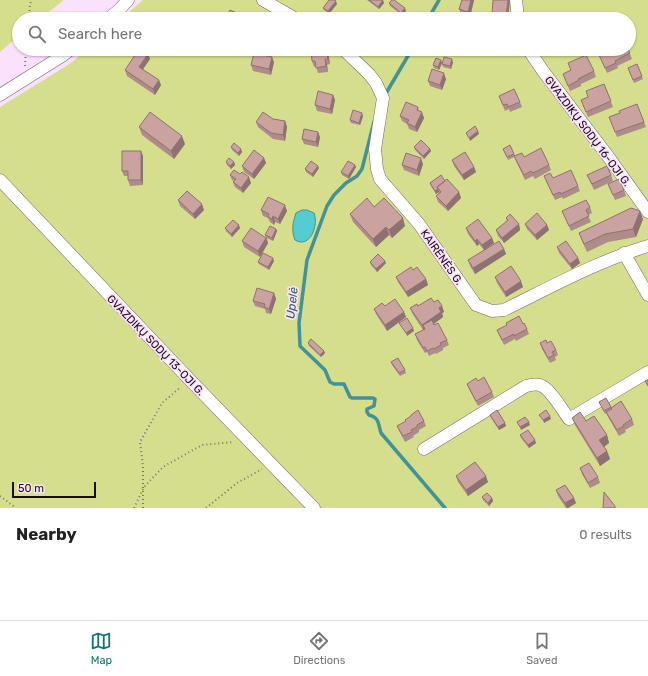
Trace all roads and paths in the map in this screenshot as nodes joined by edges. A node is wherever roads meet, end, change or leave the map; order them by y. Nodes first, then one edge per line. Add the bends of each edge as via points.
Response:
1 (32, 0) edge
2 (128, 0) edge
3 (263, 0) edge
4 (516, 0) edge
5 (29, 12) edge
6 (117, 12) edge
7 (284, 12) edge
8 (517, 12) edge
9 (62, 56) edge
10 (350, 56) edge
11 (533, 56) edge
12 (0, 95) edge
13 (0, 180) edge
14 (648, 212) edge
15 (648, 246) edge
16 (624, 253) junction
17 (648, 295) edge
18 (648, 372) edge
19 (190, 380) junction
20 (248, 440) junction
21 (424, 449) dead end
22 (271, 464) junction
23 (144, 487) junction
24 (0, 496) edge
25 (16, 508) edge
26 (134, 508) edge
27 (143, 508) edge
28 (206, 508) edge
29 (314, 508) edge

1 - 5 path
2 - 6 street
3 - 7 street
4 - 8 street
9 - 12 street
10 - 16 street, KAIRĖNĖS G. via 369,74 383,98 375,149 380,179 419,224 476,306 492,312 504,310
11 - 14 street, GVAZDIKŲ SODŲ 16-OJI G.
13 - 19 street, GVAZDIKŲ SODŲ 13-OJI G.
15 - 16 street, KAIRĖNĖS G.
16 - 17 street
18 - 21 street via 569,420 546,388 535,384 526,386
19 - 20 street, GVAZDIKŲ SODŲ 13-OJI G.
19 - 23 path via 162,403 140,442
20 - 22 street, GVAZDIKŲ SODŲ 13-OJI G.
20 - 23 path via 202,445 163,467
22 - 28 path via 237,483
22 - 29 street, GVAZDIKŲ SODŲ 13-OJI G.
23 - 26 path
23 - 27 path
24 - 25 path

